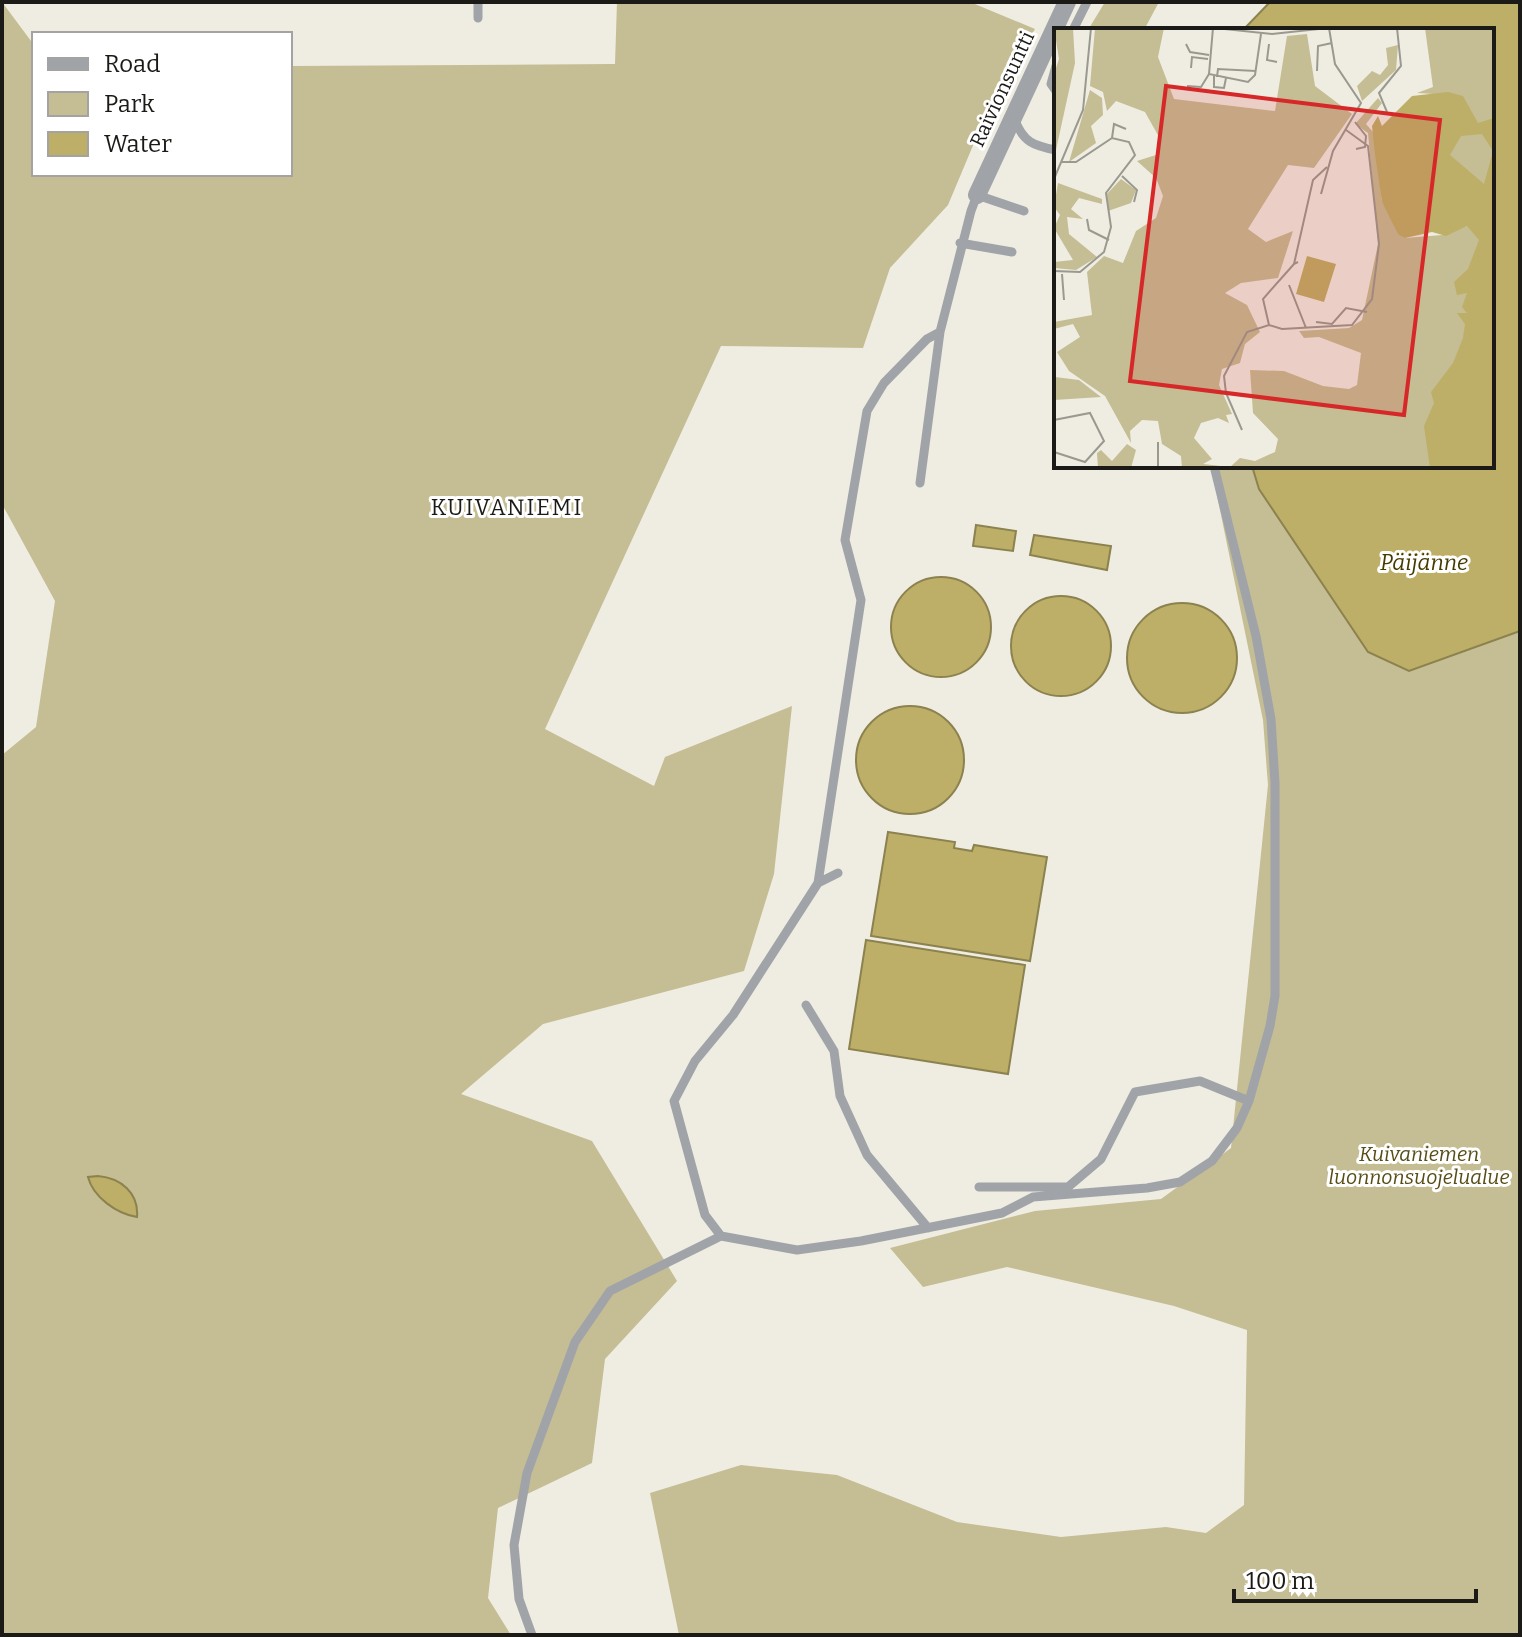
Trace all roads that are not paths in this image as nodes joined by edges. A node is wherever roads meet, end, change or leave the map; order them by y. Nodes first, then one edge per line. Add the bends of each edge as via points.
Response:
1 (478, 2) edge
2 (1067, 2) edge
3 (1087, 2) edge
4 (478, 18) dead end
5 (1055, 28) edge
6 (1074, 28) edge
7 (1054, 30) edge
8 (1014, 116) junction
9 (1054, 150) edge
10 (977, 195) junction
11 (1024, 211) dead end
12 (960, 243) junction
13 (1012, 252) dead end
14 (940, 332) junction
15 (1214, 468) edge
16 (920, 483) dead end
17 (838, 873) dead end
18 (818, 883) junction
19 (806, 1005) dead end
20 (1249, 1101) junction
21 (979, 1187) dead end
22 (928, 1228) junction
23 (721, 1236) junction
24 (532, 1635) edge

1 - 4 lane
2 - 5 street, Raivionsuntti
3 - 6 lane
7 - 8 street, Raivionsuntti
8 - 9 lane via 1020,134 1034,146
8 - 10 street, Raivionsuntti
10 - 11 lane
10 - 12 lane
12 - 13 lane
12 - 14 lane
14 - 16 lane
14 - 18 lane via 884,383 867,411 845,540 861,600
15 - 20 lane via 1256,636 1271,719 1275,783 1275,996
17 - 18 lane
18 - 23 lane via 733,1015 695,1061 674,1101 705,1215
19 - 22 lane via 834,1051 840,1096 867,1155
20 - 21 lane via 1200,1081 1135,1092 1101,1159 1068,1187
20 - 22 lane via 1212,1161 1180,1182 1033,1197 1002,1213
22 - 23 lane via 797,1250
23 - 24 lane via 610,1291 575,1342 527,1473 514,1545 519,1599

